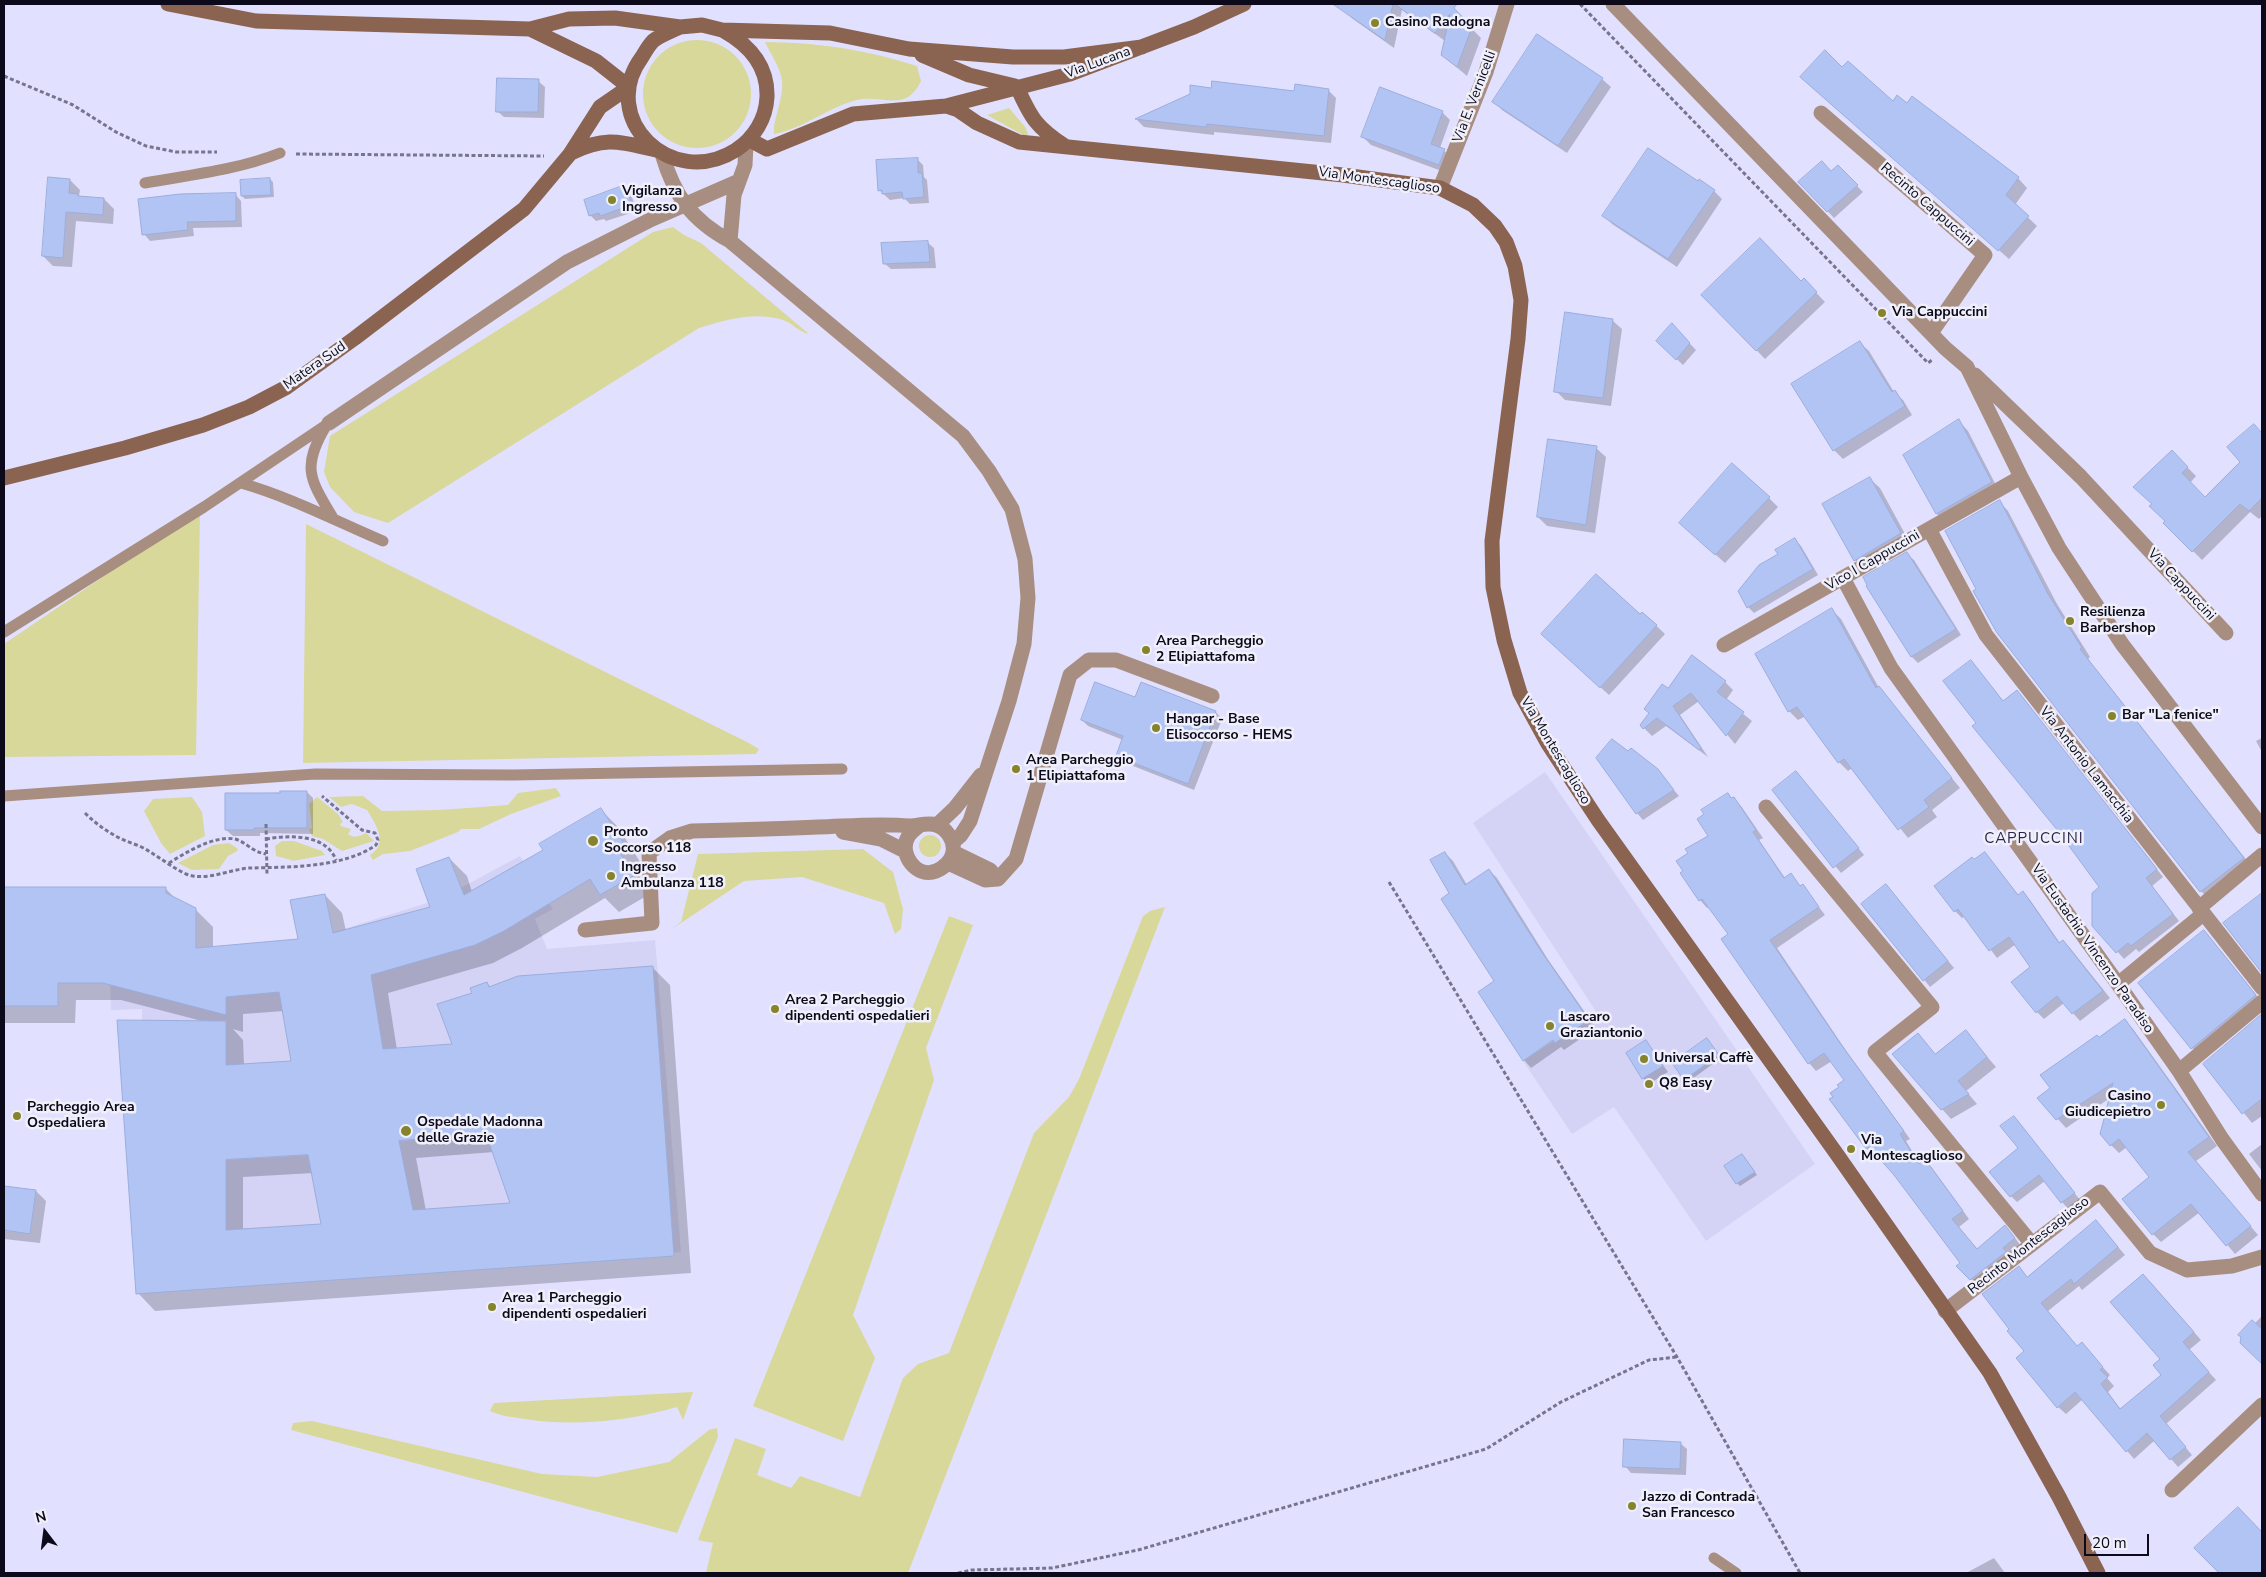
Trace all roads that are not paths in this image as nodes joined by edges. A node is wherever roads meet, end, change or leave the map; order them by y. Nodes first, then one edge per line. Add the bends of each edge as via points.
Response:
1 (168, 4) edge
2 (1244, 4) edge
3 (1507, 4) edge
4 (1614, 4) edge
5 (680, 27) junction
6 (530, 29) junction
7 (722, 30) junction
8 (1142, 47) junction
9 (909, 49) junction
10 (629, 87) junction
11 (1017, 87) junction
12 (946, 106) junction
13 (1821, 113) dead end
14 (748, 142) junction
15 (1069, 148) junction
16 (659, 152) junction
17 (280, 153) road end
18 (567, 158) junction
19 (737, 182) junction
20 (145, 184) dead end
21 (1440, 188) junction
22 (684, 205) junction
23 (730, 241) junction
24 (1931, 333) junction
25 (1967, 366) junction
26 (329, 423) junction
27 (2021, 477) junction
28 (4, 478) edge
29 (241, 483) junction
30 (333, 518) junction
31 (1928, 529) junction
32 (383, 541) dead end
33 (1843, 578) junction
34 (4, 632) edge
35 (2226, 633) dead end
36 (1724, 645) dead end
37 (1212, 696) dead end
38 (986, 768) junction
39 (842, 769) dead end
40 (4, 796) edge
41 (1766, 807) dead end
42 (937, 825) junction
43 (919, 826) junction
44 (2262, 827) edge
45 (817, 828) junction
46 (905, 851) junction
47 (951, 852) junction
48 (2262, 855) edge
49 (2201, 911) junction
50 (585, 930) dead end
51 (2118, 984) junction
52 (2262, 988) edge
53 (2262, 1002) edge
54 (2179, 1071) junction
55 (2262, 1194) edge
56 (2032, 1244) junction
57 (2262, 1257) edge
58 (1946, 1311) junction
59 (2262, 1405) edge
60 (2172, 1490) dead end
61 (1714, 1558) dead end
62 (1736, 1573) edge
63 (2098, 1573) edge

1 - 6 main road via 256,21
2 - 8 main road, Via Lucana
3 - 21 street, Via E. Vernicelli via 1486,72
4 - 24 street, Via Cappuccini
5 - 6 main road via 615,18 569,19
5 - 7 main road via 702,25
5 - 10 main road via 653,41 633,69
6 - 10 main road via 596,61
7 - 9 main road via 830,33
7 - 14 main road via 741,40 753,52 762,68 766,85 764,113
8 - 9 main road via 1064,57 1014,57
8 - 11 main road, Via Lucana via 1070,74
9 - 11 main road via 968,75
10 - 16 main road via 630,110 638,130
10 - 18 main road, Matera Sud via 600,107
11 - 12 main road, Via Lucana
11 - 15 main road, Via Montescaglioso via 1030,117 1043,132
12 - 14 main road, Via Lucana via 853,114 767,149
12 - 15 main road, Via Montescaglioso via 1019,142
13 - 24 street, Recinto Cappuccini via 1985,256
14 - 16 main road via 722,159 694,164
14 - 19 street via 745,165
15 - 21 main road, Via Montescaglioso via 1343,175
16 - 18 main road via 612,141 588,145
16 - 22 street
17 - 20 lane via 243,165
18 - 28 main road, Matera Sud via 524,209 287,387 249,407 203,425
19 - 22 street
19 - 23 street
21 - 58 main road, Via Montescaglioso via 1474,205 1496,226 1515,266 1521,300 1492,541 1493,587 1520,693 1548,744 1598,820
22 - 23 street via 709,230
22 - 26 street via 567,262
23 - 38 street via 963,436 1012,509 1025,559 1028,598 1024,644
24 - 25 street, Via Cappuccini
25 - 27 street, Via Cappuccini
25 - 35 street, Via Cappuccini via 2081,477
26 - 29 lane
26 - 30 lane via 317,441 310,474
27 - 31 street, Vico I Cappuccini
27 - 44 street, Via Cappuccini via 2059,548 2122,644
29 - 30 lane via 276,493
29 - 34 lane
30 - 32 lane
31 - 33 street, Vico I Cappuccini
31 - 49 street, Via Antonio Lamacchia via 1986,635
33 - 36 street, Vico I Cappuccini
33 - 51 street, Via Eustachio Vincenzo Paradiso via 1892,668
37 - 47 street via 1116,660 1089,660 1070,675 1016,859 998,878 985,880
38 - 42 street via 955,808
38 - 47 street via 970,821
39 - 40 lane via 514,775 315,774
41 - 56 street via 1932,1006 1875,1052
42 - 43 street
42 - 47 street via 948,833
43 - 45 street via 886,824
43 - 46 street via 908,835
45 - 46 street via 881,839
45 - 50 street via 692,831 670,838 649,854 652,923
46 - 47 street via 913,867 922,872 935,872
48 - 49 street
49 - 51 street
49 - 52 street, Via Antonio Lamacchia
51 - 54 street, Via Eustachio Vincenzo Paradiso
53 - 54 street
54 - 55 street, Via Eustachio Vincenzo Paradiso
56 - 57 street, Recinto Montescaglioso via 2100,1192 2150,1253 2186,1270 2232,1266
56 - 58 street, Recinto Montescaglioso
58 - 63 main road, Via Montescaglioso via 1990,1373
59 - 60 street
61 - 62 lane

